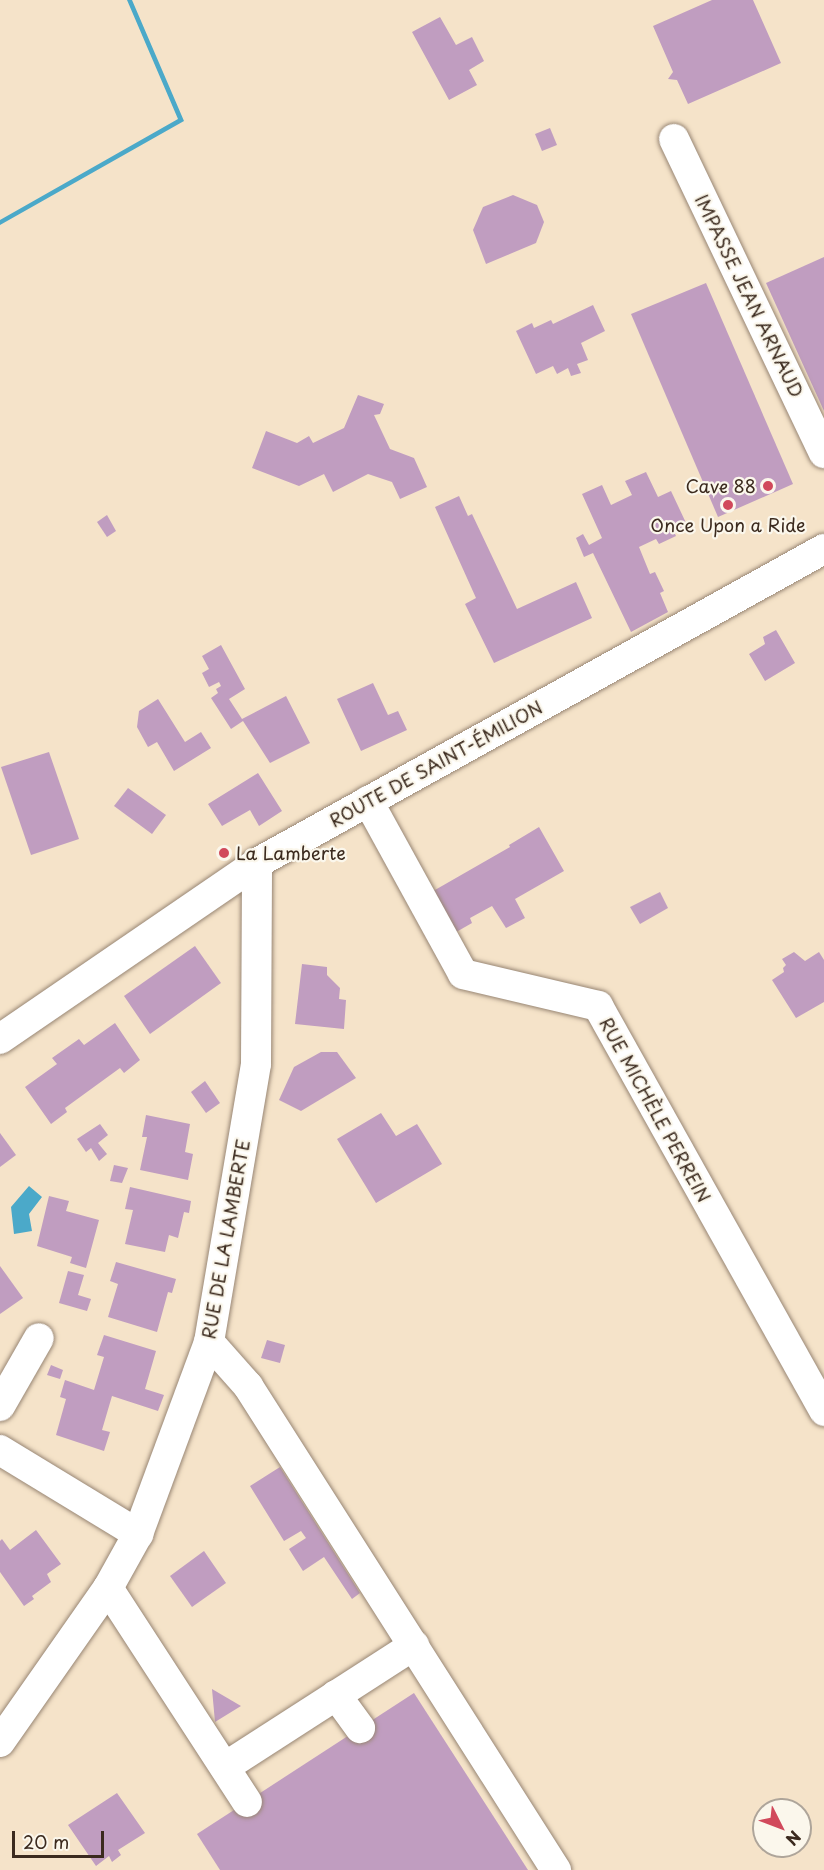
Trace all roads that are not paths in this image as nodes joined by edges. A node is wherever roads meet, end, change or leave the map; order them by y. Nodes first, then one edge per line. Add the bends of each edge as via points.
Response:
1 (674, 139) dead end
2 (824, 453) edge
3 (824, 549) edge
4 (368, 801) junction
5 (257, 862) junction
6 (0, 1039) edge
7 (39, 1338) dead end
8 (209, 1342) junction
9 (0, 1406) edge
10 (824, 1411) edge
11 (0, 1450) edge
12 (138, 1533) junction
13 (108, 1588) junction
14 (414, 1645) junction
15 (336, 1695) junction
16 (360, 1728) dead end
17 (0, 1742) edge
18 (225, 1767) junction
19 (247, 1802) dead end
20 (556, 1870) edge

1 - 2 street, IMPASSE JEAN ARNAUD
3 - 4 street, ROUTE DE SAINT-ÉMILION
4 - 5 street, ROUTE DE SAINT-ÉMILION
4 - 10 street, RUE MICHÈLE PERREIN via 464,974 598,1006
5 - 6 street, ROUTE DE SAINT-ÉMILION
5 - 8 street, RUE DE LA LAMBERTE via 256,1064
7 - 9 street
8 - 12 street, RUE DE LA LAMBERTE
8 - 14 street via 248,1386
11 - 12 street
12 - 13 street, RUE DE LA LAMBERTE
13 - 17 street, RUE DE LA LAMBERTE
13 - 18 street
14 - 15 street
14 - 20 street
15 - 16 street
15 - 18 street
18 - 19 street

